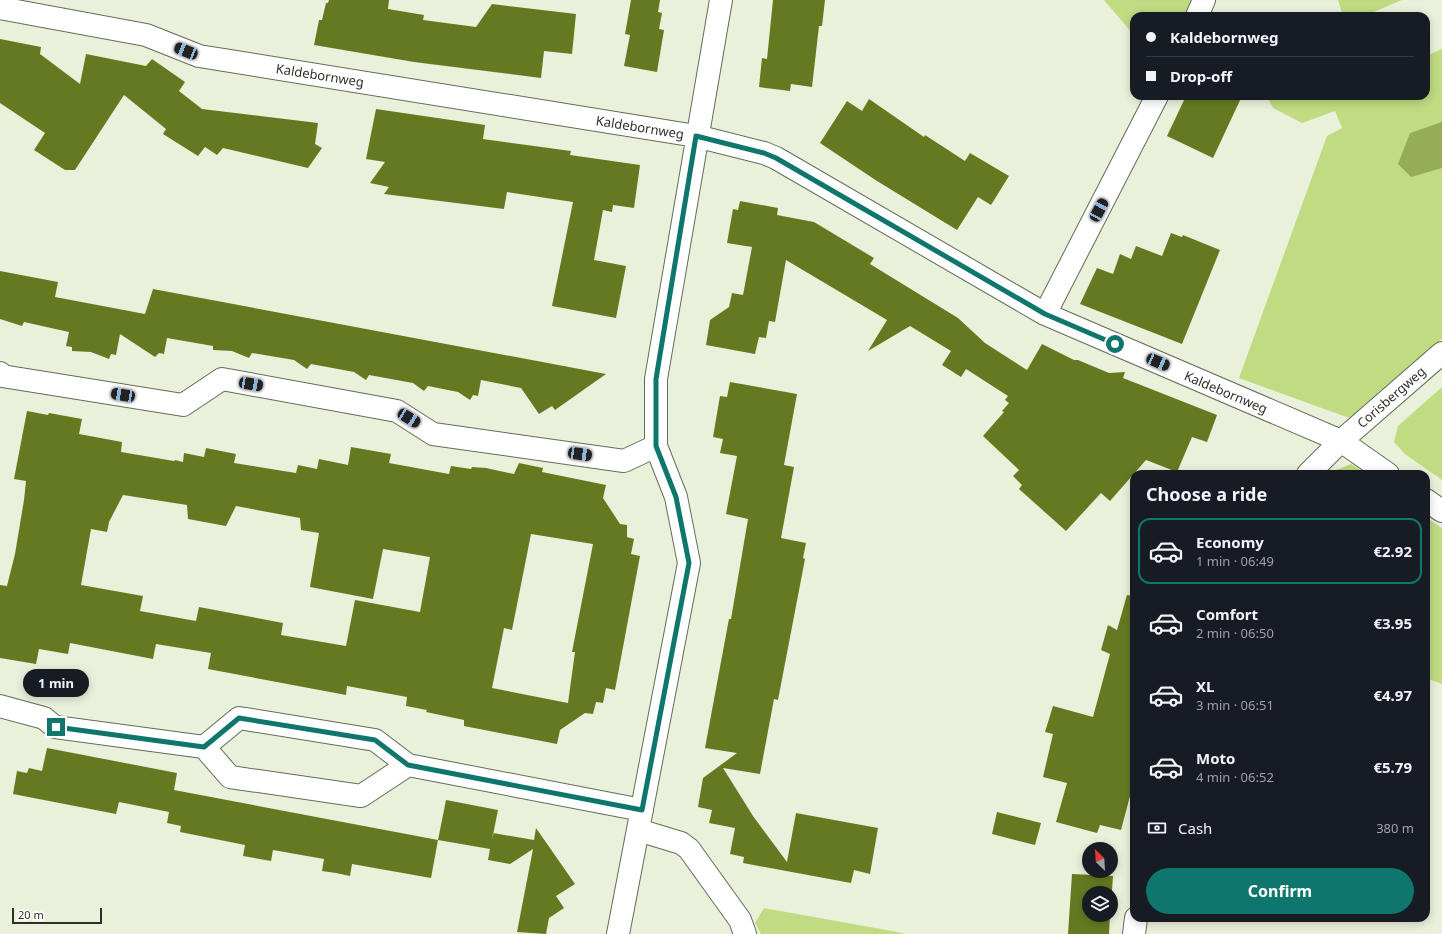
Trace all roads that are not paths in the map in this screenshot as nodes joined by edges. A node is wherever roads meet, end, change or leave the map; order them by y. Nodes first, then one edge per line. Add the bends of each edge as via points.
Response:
1 (720, 0) edge
2 (1204, 0) edge
3 (0, 8) edge
4 (1199, 12) edge
5 (1155, 100) edge
6 (696, 136) junction
7 (1045, 314) junction
8 (1442, 353) edge
9 (0, 373) edge
10 (1341, 441) junction
11 (656, 446) junction
12 (1312, 470) edge
13 (1382, 470) edge
14 (1430, 503) edge
15 (1442, 511) edge
16 (0, 706) edge
17 (204, 747) junction
18 (408, 765) junction
19 (640, 820) junction
20 (1136, 922) edge
21 (618, 934) edge
22 (745, 934) edge
23 (1134, 934) edge

1 - 6 street
2 - 4 street
3 - 6 street, Kaldebornweg via 146,35 199,56
5 - 7 street
6 - 7 street, Kaldebornweg via 776,158
6 - 11 street via 656,379
7 - 10 street, Kaldebornweg
8 - 10 street, Corisbergweg
9 - 11 street via 2,376 183,405 222,379 397,411 433,434 624,461
10 - 12 street, Corisbergweg
10 - 13 street, Kaldebornweg
11 - 19 street via 676,497 689,563
14 - 15 street
16 - 17 street via 44,718 56,727
17 - 18 street via 239,718 375,740
17 - 18 street via 230,777 361,796
18 - 19 street
19 - 21 street
19 - 22 street via 689,849 740,920
20 - 23 street

